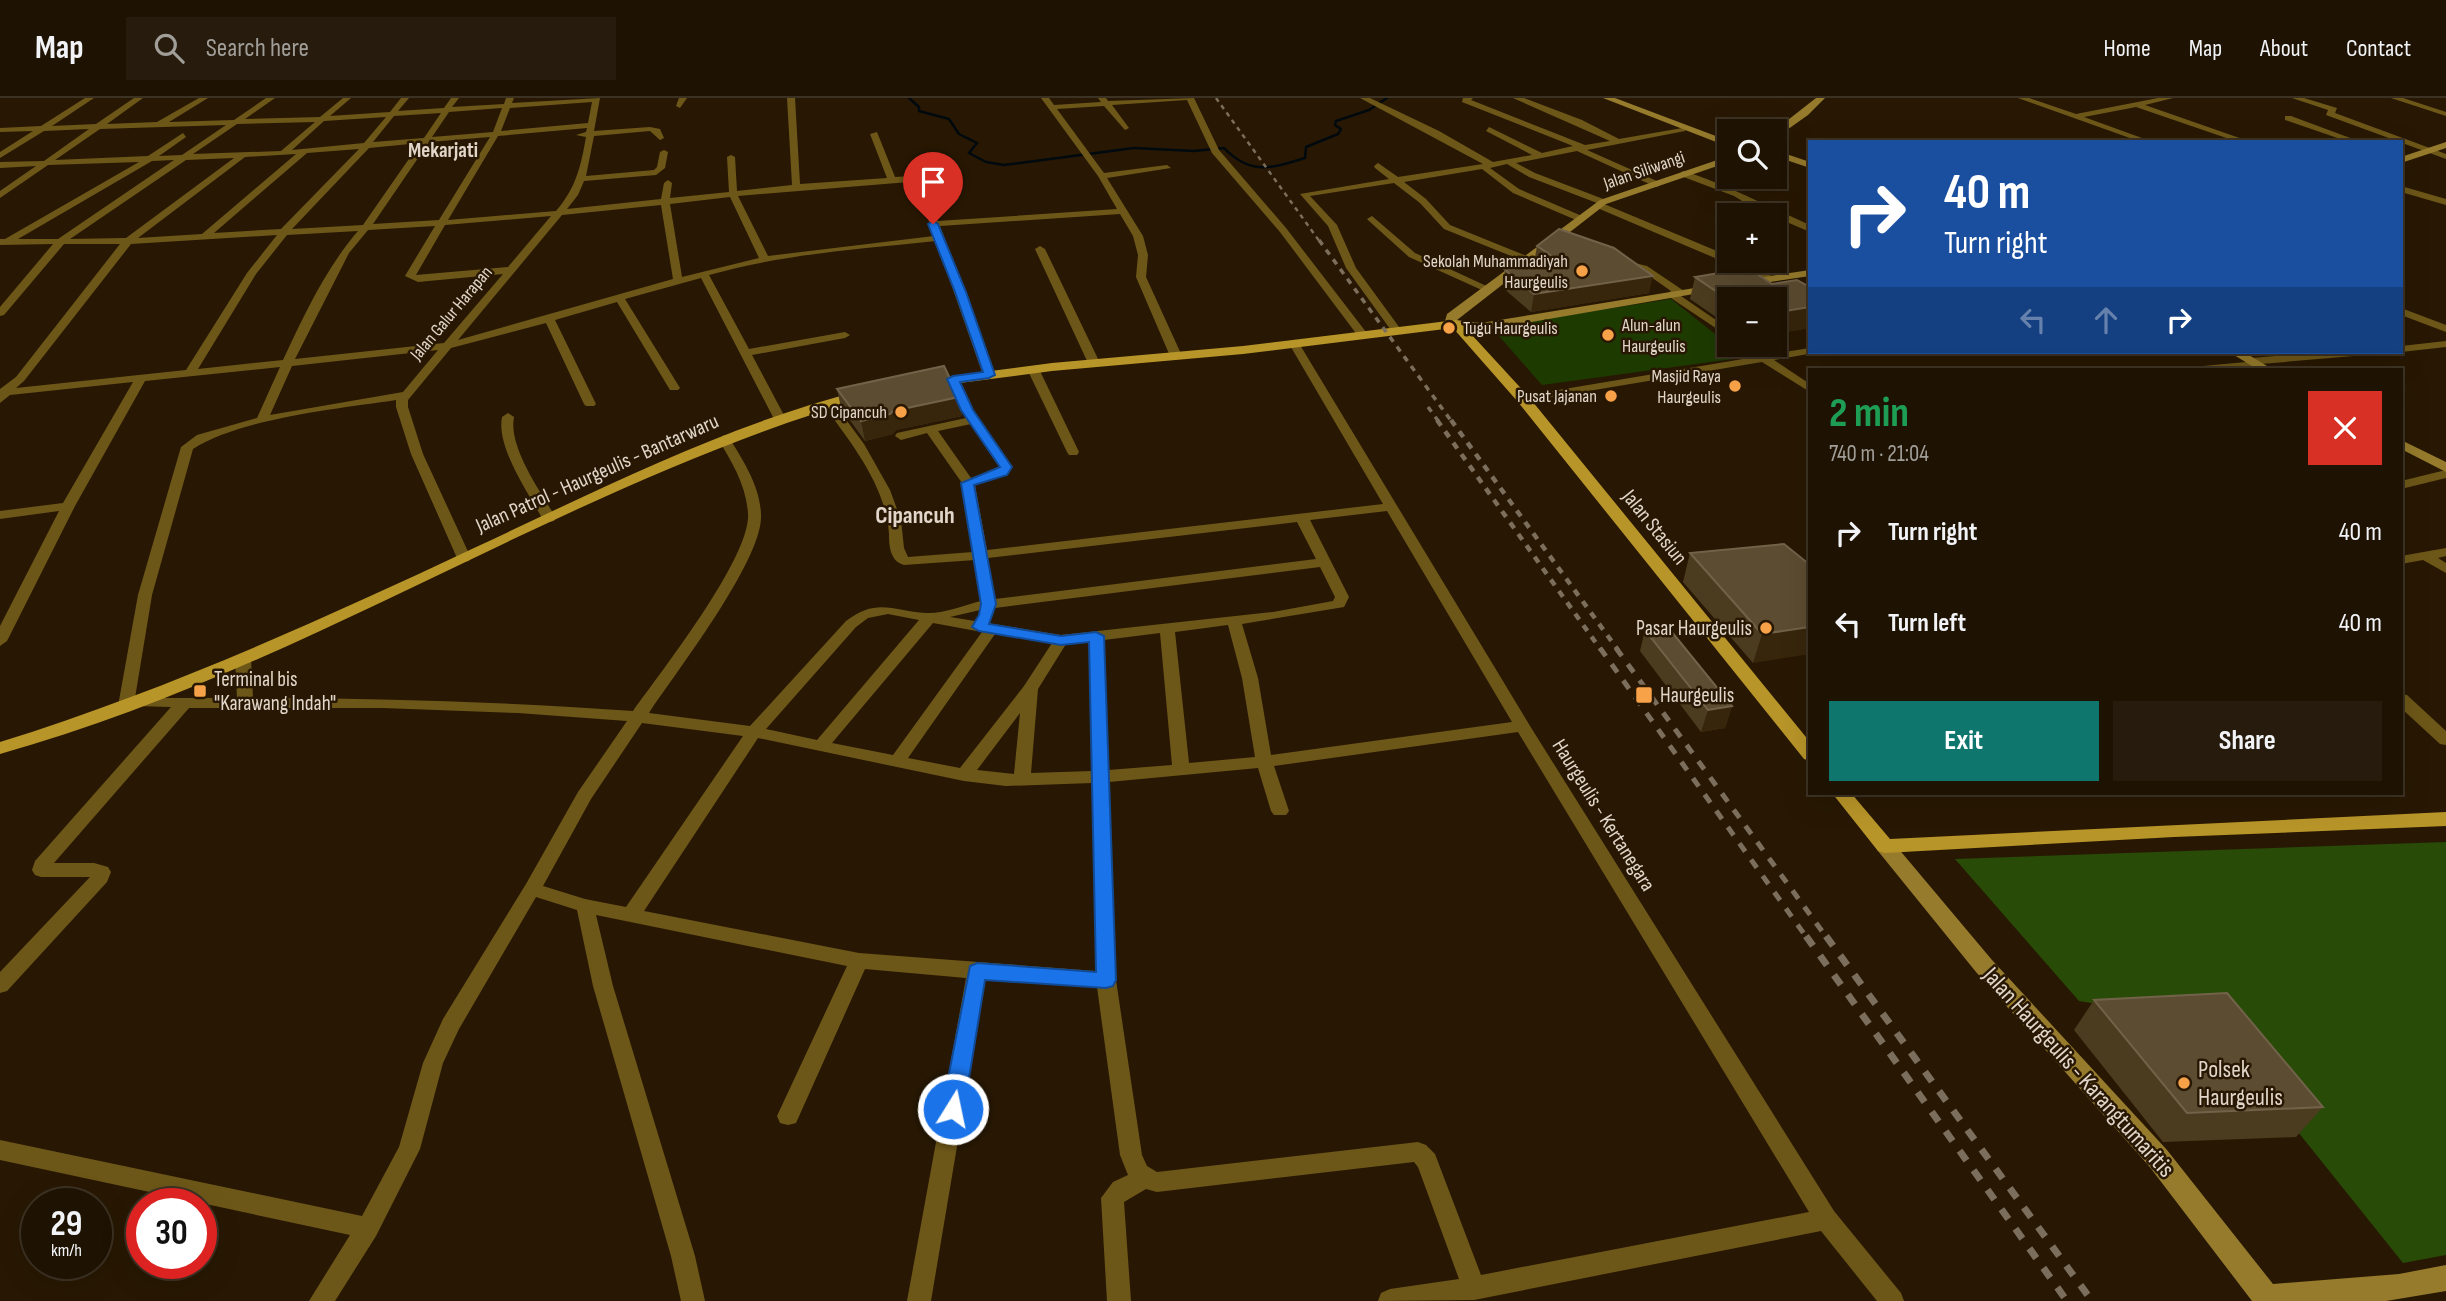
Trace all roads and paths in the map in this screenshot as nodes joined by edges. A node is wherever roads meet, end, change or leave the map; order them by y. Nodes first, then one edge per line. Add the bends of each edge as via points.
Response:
1 (90, 98) edge
2 (139, 98) edge
3 (204, 98) edge
4 (271, 98) edge
5 (347, 98) edge
6 (405, 98) edge
7 (455, 98) edge
8 (791, 98) edge
9 (1045, 98) edge
10 (1190, 98) edge
11 (1364, 98) edge
12 (1469, 98) edge
13 (1517, 98) edge
14 (1607, 98) edge
15 (1821, 98) edge
16 (2022, 98) edge
17 (2169, 98) edge
18 (2296, 98) edge
19 (2395, 98) edge
20 (2427, 98) edge
21 (598, 99) edge
22 (1104, 100) edge
23 (2139, 101) edge
24 (2404, 101) junction
25 (509, 102) edge
26 (1052, 107) junction
27 (448, 110) junction
28 (391, 114) junction
29 (2446, 114) edge
30 (2075, 116) junction
31 (2050, 118) dead end
32 (2288, 118) dead end
33 (326, 119) junction
34 (230, 124) junction
35 (158, 125) junction
36 (1787, 125) edge
37 (95, 127) junction
38 (1125, 128) dead end
39 (42, 129) junction
40 (590, 129) junction
41 (1489, 129) dead end
42 (1685, 129) junction
43 (0, 130) edge
44 (496, 133) junction
45 (874, 134) dead end
46 (183, 135) dead end
47 (660, 138) dead end
48 (532, 139) dead end
49 (427, 140) junction
50 (1717, 140) edge
51 (2143, 140) edge
52 (2242, 140) edge
53 (2351, 140) edge
54 (2397, 140) edge
55 (1619, 142) junction
56 (2403, 142) edge
57 (366, 146) junction
58 (1579, 148) junction
59 (2443, 148) edge
60 (304, 151) junction
61 (2425, 151) junction
62 (664, 152) dead end
63 (283, 153) junction
64 (244, 154) junction
65 (1539, 155) junction
66 (0, 156) edge
67 (182, 157) junction
68 (732, 157) dead end
69 (2446, 157) edge
70 (151, 158) junction
71 (1787, 158) edge
72 (2403, 158) edge
73 (1507, 161) junction
74 (45, 163) junction
75 (1717, 163) edge
76 (0, 165) edge
77 (1487, 165) junction
78 (1808, 165) edge
79 (1378, 166) dead end
80 (1167, 169) dead end
81 (1684, 174) junction
82 (1102, 176) junction
83 (582, 179) junction
84 (892, 180) junction
85 (1398, 180) junction
86 (668, 183) dead end
87 (1656, 184) junction
88 (796, 187) junction
89 (2403, 190) edge
90 (733, 194) junction
91 (0, 195) edge
92 (665, 201) junction
93 (2446, 202) edge
94 (1601, 203) junction
95 (1122, 211) junction
96 (559, 213) junction
97 (1579, 218) junction
98 (1371, 219) dead end
99 (442, 223) junction
100 (933, 224) junction
101 (366, 227) junction
102 (1808, 228) edge
103 (284, 232) junction
104 (204, 237) junction
105 (938, 238) junction
106 (1553, 239) junction
107 (62, 240) junction
108 (129, 241) junction
109 (2, 243) edge
110 (1566, 244) edge
111 (1040, 249) dead end
112 (1717, 254) edge
113 (764, 259) junction
114 (1526, 259) junction
115 (1608, 261) edge
116 (510, 270) junction
117 (703, 273) junction
118 (1760, 273) edge
119 (1807, 276) edge
120 (1773, 279) junction
121 (678, 280) junction
122 (1733, 285) edge
123 (1717, 287) edge
124 (1488, 289) junction
125 (1676, 293) junction
126 (619, 297) junction
127 (2403, 312) edge
128 (0, 313) edge
129 (550, 319) junction
130 (1717, 325) edge
131 (1459, 327) junction
132 (2446, 329) edge
133 (1397, 331) junction
134 (1363, 334) junction
135 (845, 335) dead end
136 (2446, 344) edge
137 (1295, 345) junction
138 (447, 346) junction
139 (2403, 348) edge
140 (1808, 351) edge
141 (746, 353) junction
142 (2239, 354) edge
143 (2349, 354) edge
144 (1176, 356) junction
145 (1763, 358) junction
146 (1094, 363) junction
147 (287, 364) junction
148 (2258, 365) edge
149 (2217, 368) edge
150 (1033, 369) junction
151 (190, 373) junction
152 (989, 375) junction
153 (141, 378) junction
154 (953, 379) junction
155 (914, 385) edge
156 (674, 388) dead end
157 (1808, 388) edge
158 (875, 392) edge
159 (2, 395) edge
160 (405, 396) junction
161 (1523, 399) junction
162 (590, 404) dead end
163 (830, 404) junction
164 (508, 417) dead end
165 (780, 419) junction
166 (973, 420) junction
167 (261, 421) junction
168 (929, 429) junction
169 (901, 436) dead end
170 (724, 439) junction
171 (2403, 445) edge
172 (1073, 452) dead end
173 (2446, 468) edge
174 (2446, 474) edge
175 (968, 483) junction
176 (2403, 485) edge
177 (68, 506) junction
178 (1391, 507) junction
179 (0, 514) edge
180 (1302, 518) junction
181 (549, 519) junction
182 (2446, 552) edge
183 (980, 555) junction
184 (2426, 556) junction
185 (464, 558) junction
186 (2403, 560) edge
187 (1324, 562) junction
188 (2446, 569) edge
189 (989, 604) junction
190 (930, 617) junction
191 (1234, 620) junction
192 (985, 628) junction
193 (1167, 628) junction
194 (1096, 636) junction
195 (1061, 640) junction
196 (0, 641) edge
197 (243, 659) junction
198 (1030, 689) junction
199 (2403, 701) edge
200 (184, 703) junction
201 (245, 703) junction
202 (133, 704) junction
203 (639, 717) junction
204 (1522, 726) junction
205 (754, 732) junction
206 (2446, 740) edge
207 (821, 745) junction
208 (0, 748) edge
209 (1808, 753) edge
210 (897, 761) junction
211 (1264, 762) junction
212 (1181, 771) junction
213 (964, 775) junction
214 (1100, 777) junction
215 (1022, 779) junction
216 (1843, 795) edge
217 (1280, 811) dead end
218 (2446, 819) edge
219 (1885, 846) junction
220 (532, 889) junction
221 (585, 906) junction
222 (631, 916) junction
223 (859, 961) junction
224 (977, 971) junction
225 (1106, 980) junction
226 (0, 985) edge
227 (788, 1116) dead end
228 (0, 1150) edge
229 (1143, 1179) junction
230 (1826, 1219) junction
231 (368, 1228) junction
232 (2446, 1278) edge
233 (1474, 1287) junction
234 (2268, 1300) edge
235 (321, 1301) edge
236 (693, 1301) edge
237 (919, 1301) edge
238 (1119, 1301) edge
239 (1390, 1301) edge
240 (1892, 1301) edge

1 - 39 street
2 - 37 street
3 - 35 street
4 - 34 street
5 - 33 street
6 - 28 street
7 - 27 street
8 - 88 street
9 - 26 street
10 - 22 street
10 - 134 street via 1214,149
11 - 77 street via 1436,133
12 - 58 street via 1465,99
13 - 55 street
14 - 42 street
15 - 36 street
16 - 30 street
17 - 23 street
18 - 54 street
19 - 24 street
20 - 24 street
21 - 25 street
21 - 40 street, Jalan Galur Harapan
22 - 26 street
22 - 38 street
23 - 30 street
23 - 52 street
24 - 29 street
25 - 27 street
25 - 44 street
26 - 82 street
27 - 28 street
27 - 49 street
28 - 33 street
28 - 57 street
30 - 31 street
30 - 51 street
32 - 53 street
33 - 34 street
33 - 63 street
34 - 35 street
34 - 67 street
35 - 37 street
37 - 39 street
37 - 74 street
39 - 43 street
39 - 66 street
40 - 44 street
40 - 47 street via 650,129
40 - 48 street
40 - 83 street, Jalan Galur Harapan
41 - 65 street
42 - 50 street
42 - 55 street
44 - 49 street
44 - 99 street
45 - 84 street
46 - 70 street
49 - 57 street
49 - 101 street
55 - 58 street
56 - 61 street
57 - 60 street
57 - 103 street
58 - 65 street
58 - 87 street
59 - 61 street
60 - 63 street
60 - 104 street
61 - 69 street
61 - 72 street
62 - 83 street via 656,172
63 - 64 street
64 - 67 street
64 - 108 street
65 - 73 street
67 - 70 street
67 - 107 street
68 - 90 street
70 - 74 street
70 - 109 street
71 - 78 street
73 - 77 street
73 - 94 street
74 - 76 street
74 - 91 street
75 - 81 street, Jalan Siliwangi
77 - 85 street
77 - 97 street via 1517,191
79 - 85 street
80 - 82 street
81 - 87 street, Jalan Siliwangi
81 - 102 street
82 - 95 street
83 - 96 street, Jalan Galur Harapan
84 - 88 street
84 - 100 street via 911,179 920,184
85 - 114 street via 1447,227
85 - 133 street via 1304,194 1332,225 1351,268
86 - 92 street
87 - 94 street, Jalan Siliwangi
88 - 90 street
89 - 93 street
90 - 92 street
90 - 113 street
92 - 96 street
92 - 121 street
94 - 97 street, Jalan Siliwangi
94 - 112 street
95 - 100 street
95 - 144 street via 1138,236 1143,255 1141,277
96 - 99 street
96 - 116 street, Jalan Galur Harapan
97 - 106 street, Jalan Siliwangi
98 - 124 street via 1412,255
99 - 101 street
99 - 116 street via 410,278
100 - 105 street
101 - 103 street
101 - 147 street via 345,252
103 - 104 street
103 - 151 street via 253,272
104 - 108 street
105 - 113 street
105 - 152 street
106 - 110 street
106 - 114 street, Jalan Siliwangi
107 - 108 street
107 - 109 street
107 - 128 street
108 - 159 street via 20,379
111 - 146 street
113 - 117 street
114 - 124 street, Jalan Siliwangi
115 - 125 street via 1644,268
116 - 138 street, Jalan Galur Harapan
117 - 121 street
117 - 141 street
118 - 120 street
119 - 120 street
120 - 122 street
121 - 126 street
123 - 125 street
124 - 131 street, Jalan Siliwangi via 1456,310 1451,321
125 - 130 street
125 - 131 street
126 - 129 street
126 - 156 street
127 - 132 street
129 - 138 street
129 - 162 street
131 - 133 main road
131 - 137 main road
131 - 161 main road, Jalan Stasiun
133 - 134 main road
134 - 137 main road
135 - 141 street
136 - 139 street
137 - 144 main road
137 - 178 street, Haurgeulis - Kertanegara
138 - 147 street
138 - 160 street, Jalan Galur Harapan
140 - 145 street
141 - 165 street
142 - 148 street
143 - 148 street
144 - 146 main road
145 - 157 street
145 - 161 street
146 - 150 main road
147 - 151 street
147 - 167 street
148 - 149 street
150 - 152 main road
150 - 172 street
151 - 153 street
152 - 154 main road
153 - 159 street
153 - 177 street
154 - 155 main road
154 - 166 street
158 - 163 main road, Jalan Patrol - Haurgeulis - Bantarwaru
160 - 167 street
160 - 185 street via 402,407 417,454
161 - 209 main road, Jalan Stasiun
163 - 165 main road, Jalan Patrol - Haurgeulis - Bantarwaru
163 - 183 street via 858,444 887,501 899,557 913,562
164 - 181 street via 504,428 511,447
165 - 170 main road, Jalan Patrol - Haurgeulis - Bantarwaru
166 - 168 street
166 - 175 street via 1006,467
167 - 202 street via 206,436 190,443 184,452 145,595
168 - 169 street
168 - 175 street
170 - 181 main road, Jalan Patrol - Haurgeulis - Bantarwaru
170 - 203 street via 745,474 754,527 738,570
171 - 173 street
174 - 176 street
175 - 183 street
177 - 179 street
177 - 196 street
178 - 180 street
178 - 204 street, Haurgeulis - Kertanegara
180 - 183 street
180 - 187 street
181 - 185 main road, Jalan Patrol - Haurgeulis - Bantarwaru
182 - 184 street
183 - 189 street
184 - 186 street
184 - 188 street
185 - 197 main road, Jalan Patrol - Haurgeulis - Bantarwaru
187 - 189 street
187 - 191 street via 1342,597 1339,604
189 - 190 street
189 - 192 street
190 - 192 street
190 - 205 street via 888,610 863,615
190 - 207 street
191 - 193 street
191 - 211 street via 1250,678
192 - 195 street
192 - 210 street
193 - 194 street
193 - 212 street
194 - 195 street
194 - 214 street
195 - 198 street
197 - 201 street
197 - 202 main road, Jalan Patrol - Haurgeulis - Bantarwaru
198 - 213 street
198 - 215 street
199 - 206 street
200 - 201 street
200 - 202 street
200 - 226 street via 41,866 41,870 94,870 102,872 102,877
201 - 203 street via 383,703
202 - 208 main road, Jalan Patrol - Haurgeulis - Bantarwaru
203 - 205 street
203 - 220 street via 580,803
204 - 211 street
204 - 230 street, Haurgeulis - Kertanegara
205 - 207 street
205 - 222 street
207 - 210 street
210 - 213 street
211 - 212 street
211 - 217 street
212 - 214 street
213 - 215 street
214 - 215 street
214 - 225 street
216 - 219 main road
218 - 219 main road
219 - 234 street, Jalan Haurgeulis - Karangtumaritis via 1984,966 2158,1158
220 - 221 street
220 - 231 street via 450,1025 433,1063 410,1149
221 - 222 street
221 - 236 street via 603,986
222 - 223 street
223 - 224 street
223 - 227 street
224 - 225 street
224 - 237 street
225 - 229 street via 1131,1155
228 - 231 street
229 - 233 street via 1178,1181 1418,1152 1427,1161
229 - 238 street via 1112,1198
230 - 233 street
230 - 240 street, Haurgeulis - Kertanegara
231 - 235 street
232 - 234 street
233 - 239 street

